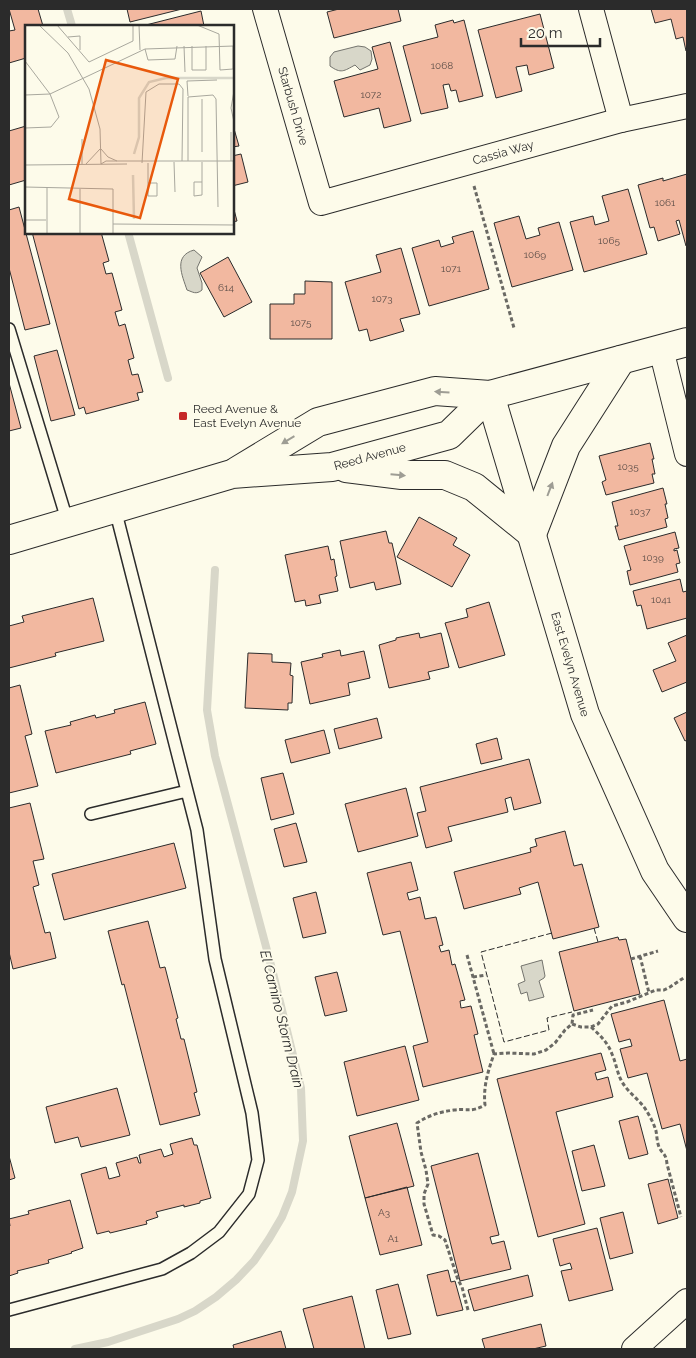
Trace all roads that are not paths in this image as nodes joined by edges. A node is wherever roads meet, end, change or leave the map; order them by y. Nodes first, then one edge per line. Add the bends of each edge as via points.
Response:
1 (265, 9) edge
2 (591, 9) edge
3 (687, 106) edge
4 (621, 120) junction
5 (321, 203) joint
6 (10, 336) edge
7 (687, 342) edge
8 (661, 349) junction
9 (621, 360) junction
10 (490, 395) junction
11 (687, 454) edge
12 (332, 467) junction
13 (232, 474) junction
14 (115, 508) junction
15 (68, 523) junction
16 (532, 534) junction
17 (9, 540) edge
18 (187, 791) junction
19 (91, 814) dead end
20 (687, 918) edge
21 (687, 1301) edge
22 (9, 1310) edge
23 (634, 1349) edge

1 - 5 street, Starbush Drive
2 - 4 street
3 - 4 street, Cassia Way
4 - 5 street, Cassia Way
6 - 15 lane
7 - 8 main road, Reed Avenue
8 - 9 main road, Reed Avenue
8 - 11 street
9 - 10 main road, Reed Avenue
16 -> 9 main road via 566,446
10 - 12 main road, Reed Avenue via 449,435
10 -> 13 main road, Reed Avenue via 435,391 318,422
10 - 16 main road, East Evelyn Avenue
12 - 13 main road, Reed Avenue
12 -> 16 main road via 402,475 444,475 474,487
13 - 14 main road, Reed Avenue
14 - 15 main road, Reed Avenue
14 - 18 lane
15 - 17 main road, Reed Avenue
16 - 20 main road, East Evelyn Avenue via 585,714 655,872
18 - 19 lane
18 - 22 lane via 197,830 215,959 252,1113 258,1160 249,1194 219,1232 162,1269
21 - 23 street

